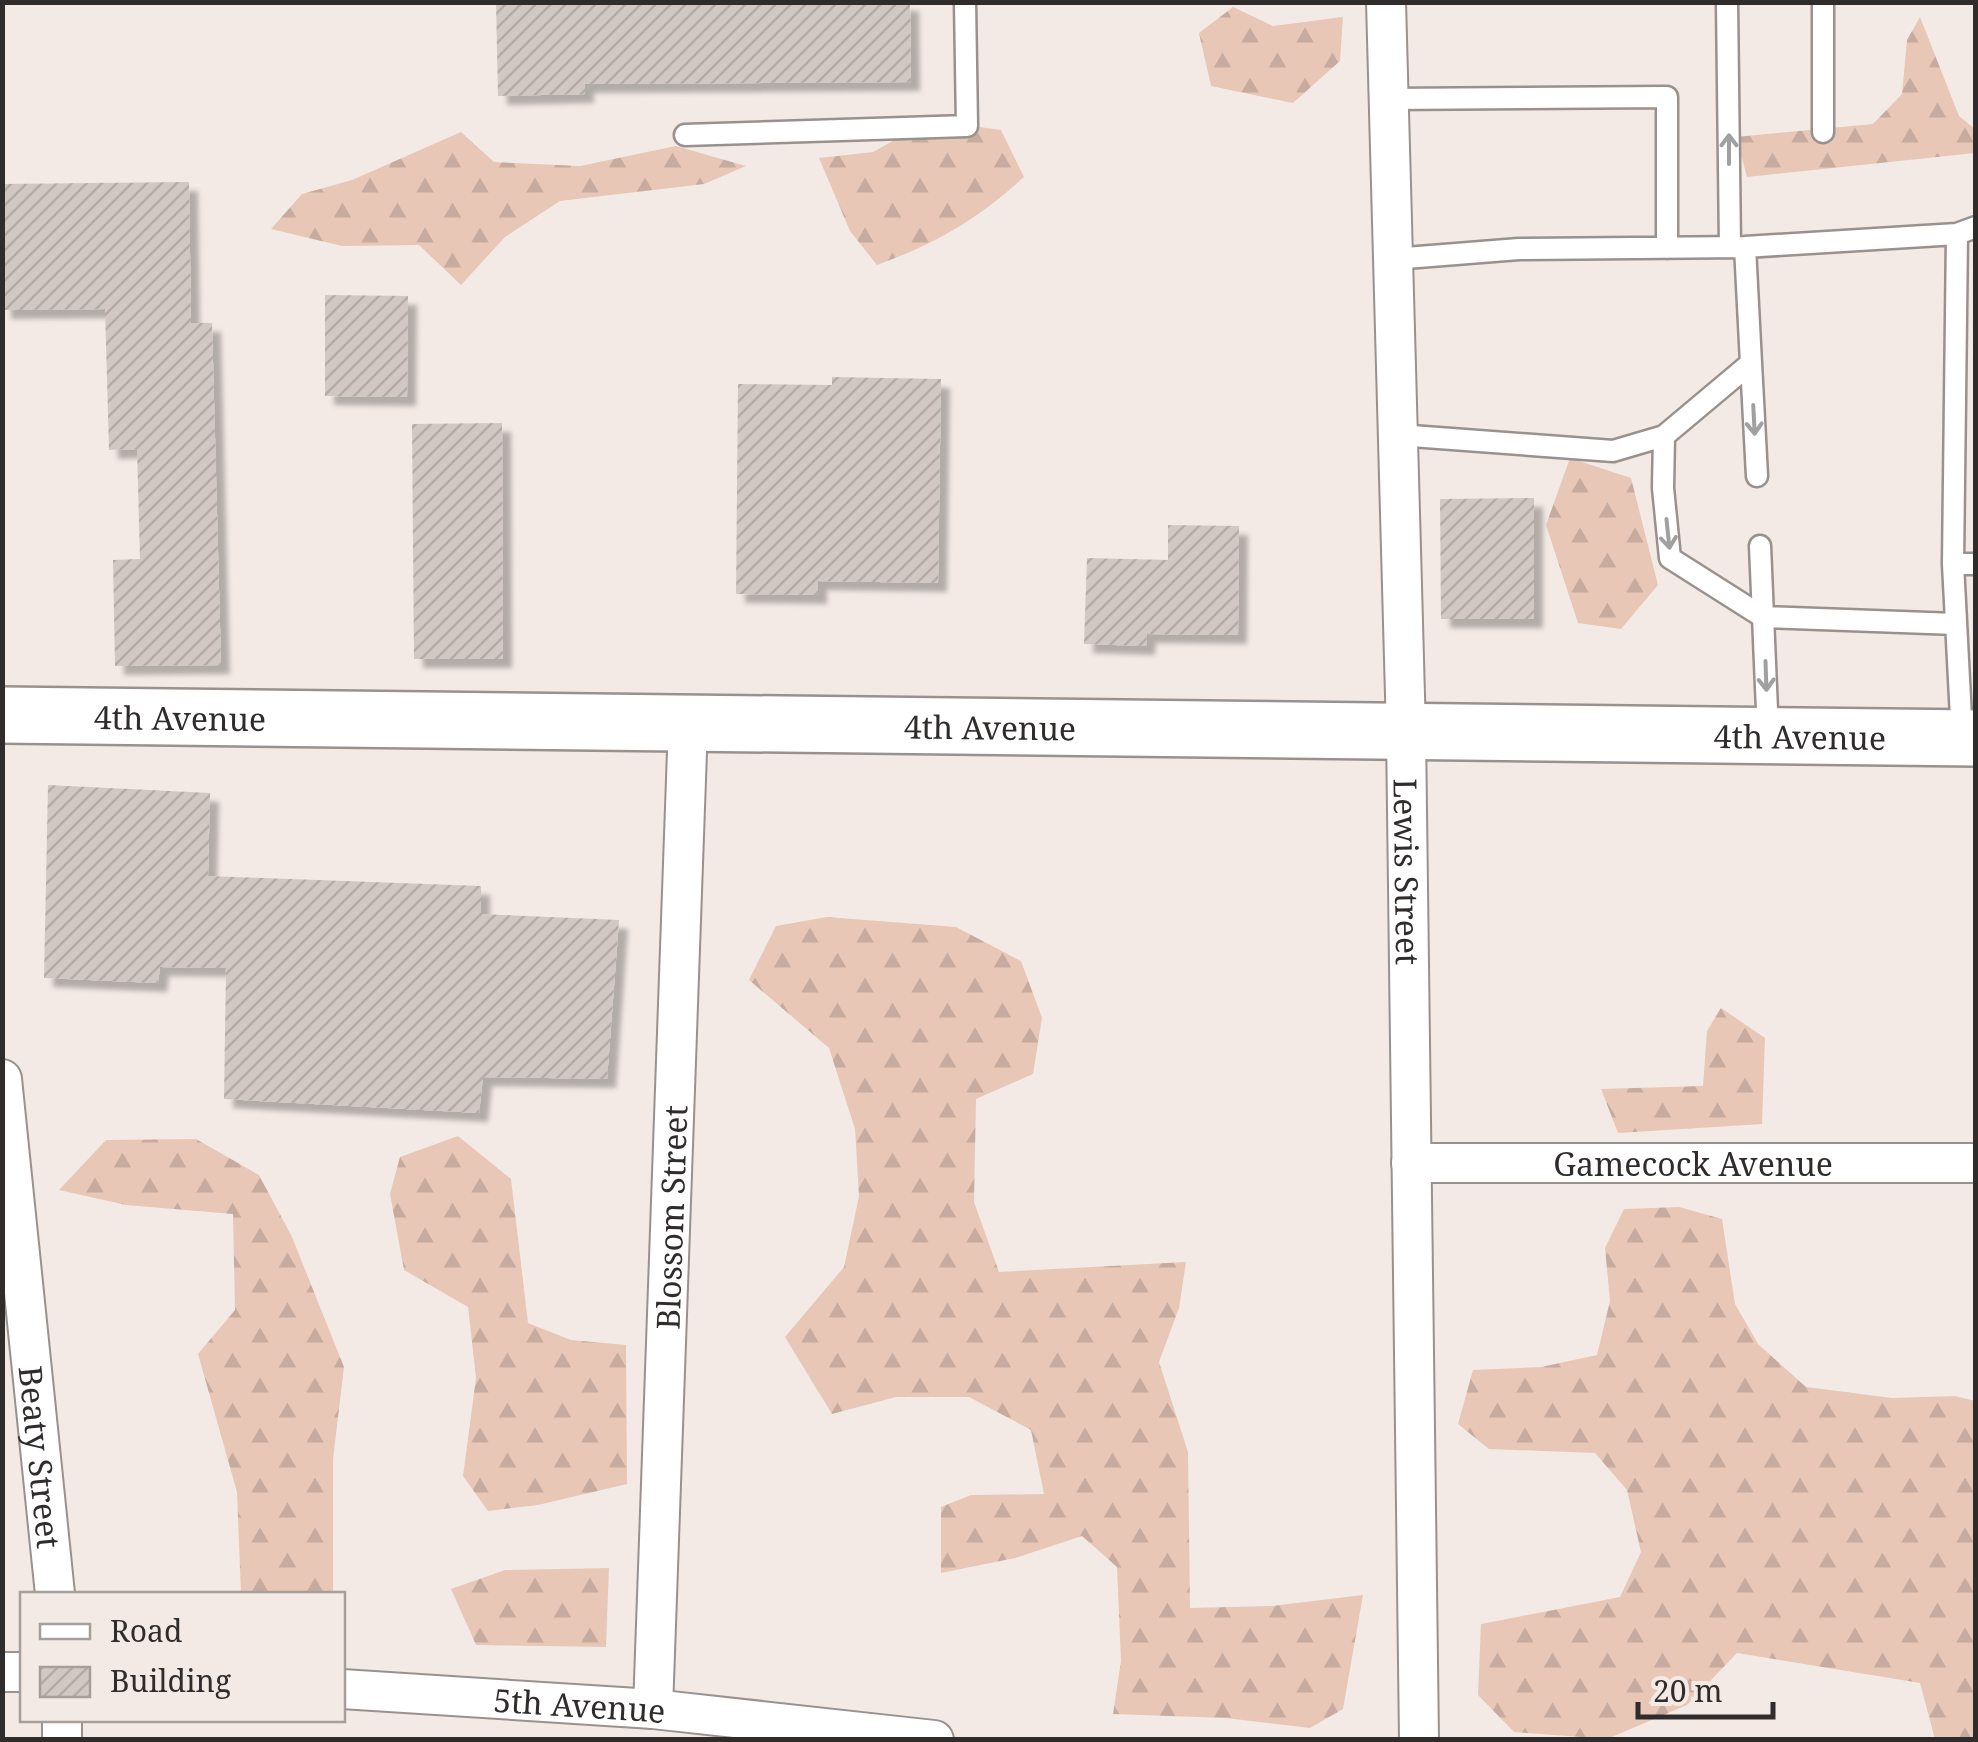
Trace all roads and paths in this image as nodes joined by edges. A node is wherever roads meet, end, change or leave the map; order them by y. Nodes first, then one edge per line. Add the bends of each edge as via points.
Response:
1 (965, 2) edge
2 (1386, 2) edge
3 (1728, 2) edge
4 (1823, 2) edge
5 (1389, 99) junction
6 (1823, 132) dead end
7 (685, 135) dead end
8 (1966, 231) edge
9 (1737, 247) junction
10 (1667, 248) junction
11 (1393, 258) junction
12 (1751, 363) junction
13 (1398, 435) junction
14 (1664, 436) junction
15 (1757, 476) dead end
16 (1760, 546) dead end
17 (1953, 564) junction
18 (1976, 564) edge
19 (1763, 617) junction
20 (1956, 624) junction
21 (2, 715) edge
22 (688, 722) junction
23 (1406, 732) junction
24 (1768, 736) junction
25 (1969, 738) edge
26 (2, 1079) edge
27 (1411, 1163) junction
28 (1976, 1163) edge
29 (55, 1592) edge
30 (345, 1689) edge
31 (653, 1709) junction
32 (934, 1740) edge
33 (1419, 1740) edge

1 - 7 lane via 967,126
2 - 5 street, Lewis Street
9 -> 3 lane
4 - 6 lane
5 - 10 lane via 1667,97
5 - 11 street, Lewis Street
8 - 9 lane
8 - 17 lane
9 - 10 lane
9 - 12 lane
10 - 11 lane
11 - 13 street, Lewis Street
12 - 14 lane
12 -> 15 lane
13 - 14 lane via 1613,451
13 - 23 street, Lewis Street
14 -> 19 lane via 1670,558
16 - 19 lane
17 - 18 lane
17 - 20 lane
19 - 20 lane
19 -> 24 lane
20 - 25 lane
21 - 22 main road, 4th Avenue
22 - 23 main road, 4th Avenue
22 - 31 street, Blossom Street
23 - 24 main road, 4th Avenue
23 - 27 street, Lewis Street
24 - 25 main road, 4th Avenue
26 - 29 street, Beaty Street
27 - 28 street, Gamecock Avenue
27 - 33 street, Lewis Street
30 - 31 street, 5th Avenue
31 - 32 street, 5th Avenue

